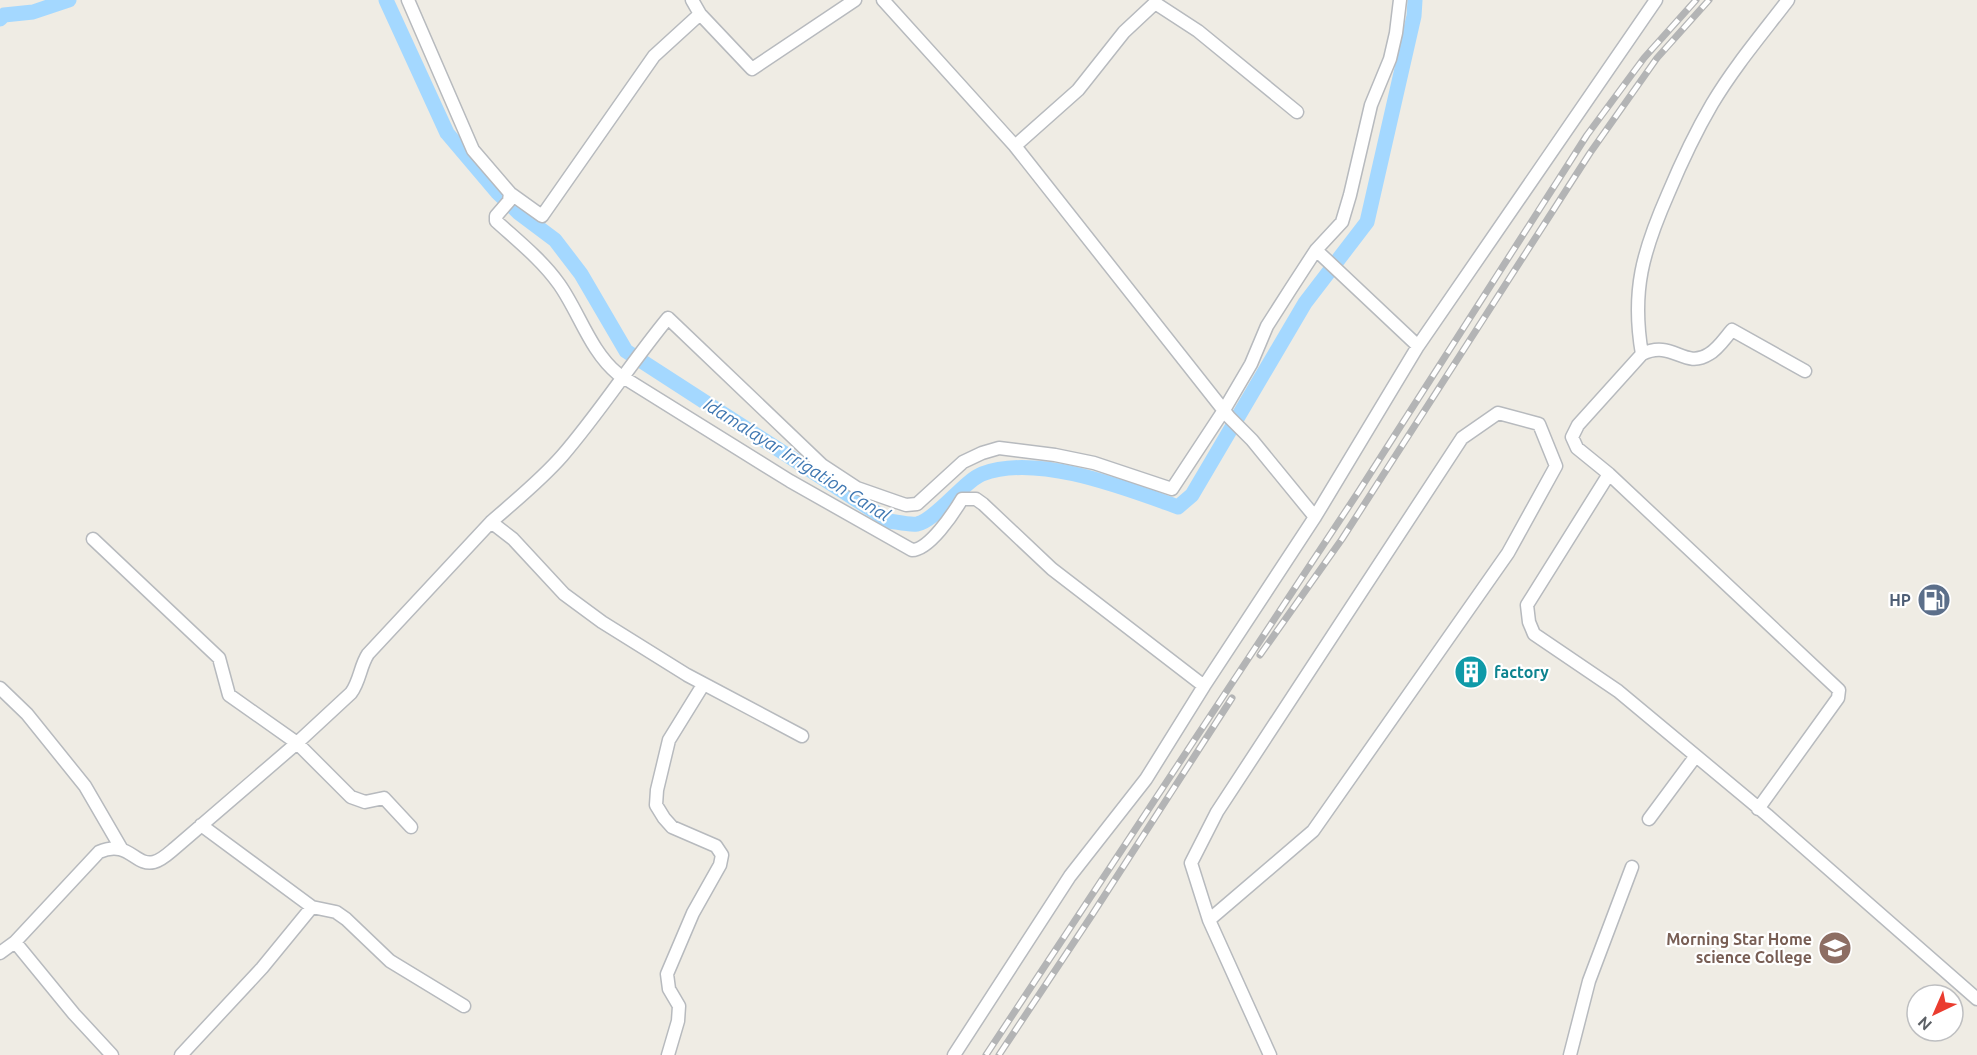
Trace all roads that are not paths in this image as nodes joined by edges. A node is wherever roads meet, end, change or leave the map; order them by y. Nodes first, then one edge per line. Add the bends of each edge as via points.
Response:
1 (408, 0) edge
2 (692, 0) edge
3 (855, 0) edge
4 (883, 0) edge
5 (1400, 0) edge
6 (1656, 0) edge
7 (1788, 0) edge
8 (700, 14) junction
9 (1297, 112) dead end
10 (1014, 146) junction
11 (506, 202) junction
12 (1316, 250) junction
13 (1418, 346) junction
14 (1641, 354) junction
15 (1805, 371) dead end
16 (623, 376) junction
17 (1227, 414) junction
18 (1609, 474) junction
19 (1316, 517) junction
20 (491, 522) junction
21 (93, 539) dead end
22 (703, 685) junction
23 (1204, 686) junction
24 (0, 688) edge
25 (802, 736) dead end
26 (297, 744) junction
27 (1695, 757) junction
28 (1758, 809) junction
29 (1649, 819) dead end
30 (201, 825) junction
31 (411, 827) dead end
32 (121, 848) junction
33 (1632, 867) dead end
34 (312, 907) junction
35 (1209, 920) junction
36 (15, 942) junction
37 (0, 953) edge
38 (1977, 999) edge
39 (464, 1006) dead end
40 (112, 1055) edge
41 (181, 1055) edge
42 (668, 1055) edge
43 (954, 1055) edge
44 (1270, 1055) edge
45 (1570, 1055) edge

1 - 11 street via 473,150
2 - 8 street
3 - 8 street via 752,69
4 - 10 street
5 - 12 street via 1390,58 1371,105 1342,222
6 - 13 street
7 - 14 street via 1713,103 1688,147 1653,228 1637,298
8 - 11 street via 654,56 542,216
9 - 10 street via 1198,32 1155,3 1124,32 1078,90
10 - 17 street
11 - 16 street via 496,221 546,267 597,348 612,369
12 - 13 street
12 - 17 street via 1267,326
13 - 19 street
14 - 15 street via 1662,348 1687,359 1700,358 1710,354 1732,330
14 - 18 street via 1578,425 1572,438 1576,448
16 - 17 street via 669,318 822,465 857,488 906,505 917,504 963,462 999,448 1094,463 1172,489
16 - 20 street via 560,458
16 - 23 street via 790,481 912,550 920,550 929,542 962,499 976,499 1052,568
17 - 19 street
18 - 27 street via 1527,605 1529,622 1534,634 1618,692
18 - 28 street via 1839,690 1838,698
19 - 23 street
20 - 22 street via 513,539 564,594
20 - 26 street via 368,654 351,693
21 - 26 street via 219,658 229,695
22 - 25 street
22 - 42 street via 669,740 657,790 656,805 672,827 716,846 722,855 667,974 669,989 679,1006
23 - 43 street via 1146,779 1070,876
24 - 32 street via 27,714 84,786
26 - 30 street
26 - 31 street via 351,797 365,802 384,798
27 - 28 street
27 - 29 street
28 - 38 street
30 - 32 street via 153,862 143,862
30 - 34 street
32 - 36 street via 99,852
33 - 45 street via 1589,981
34 - 39 street via 341,915 390,961
34 - 41 street
35 - 35 street via 1191,863 1217,812 1462,438 1498,413 1539,424 1556,466 1508,553 1313,831
35 - 44 street
36 - 37 street
36 - 40 street

